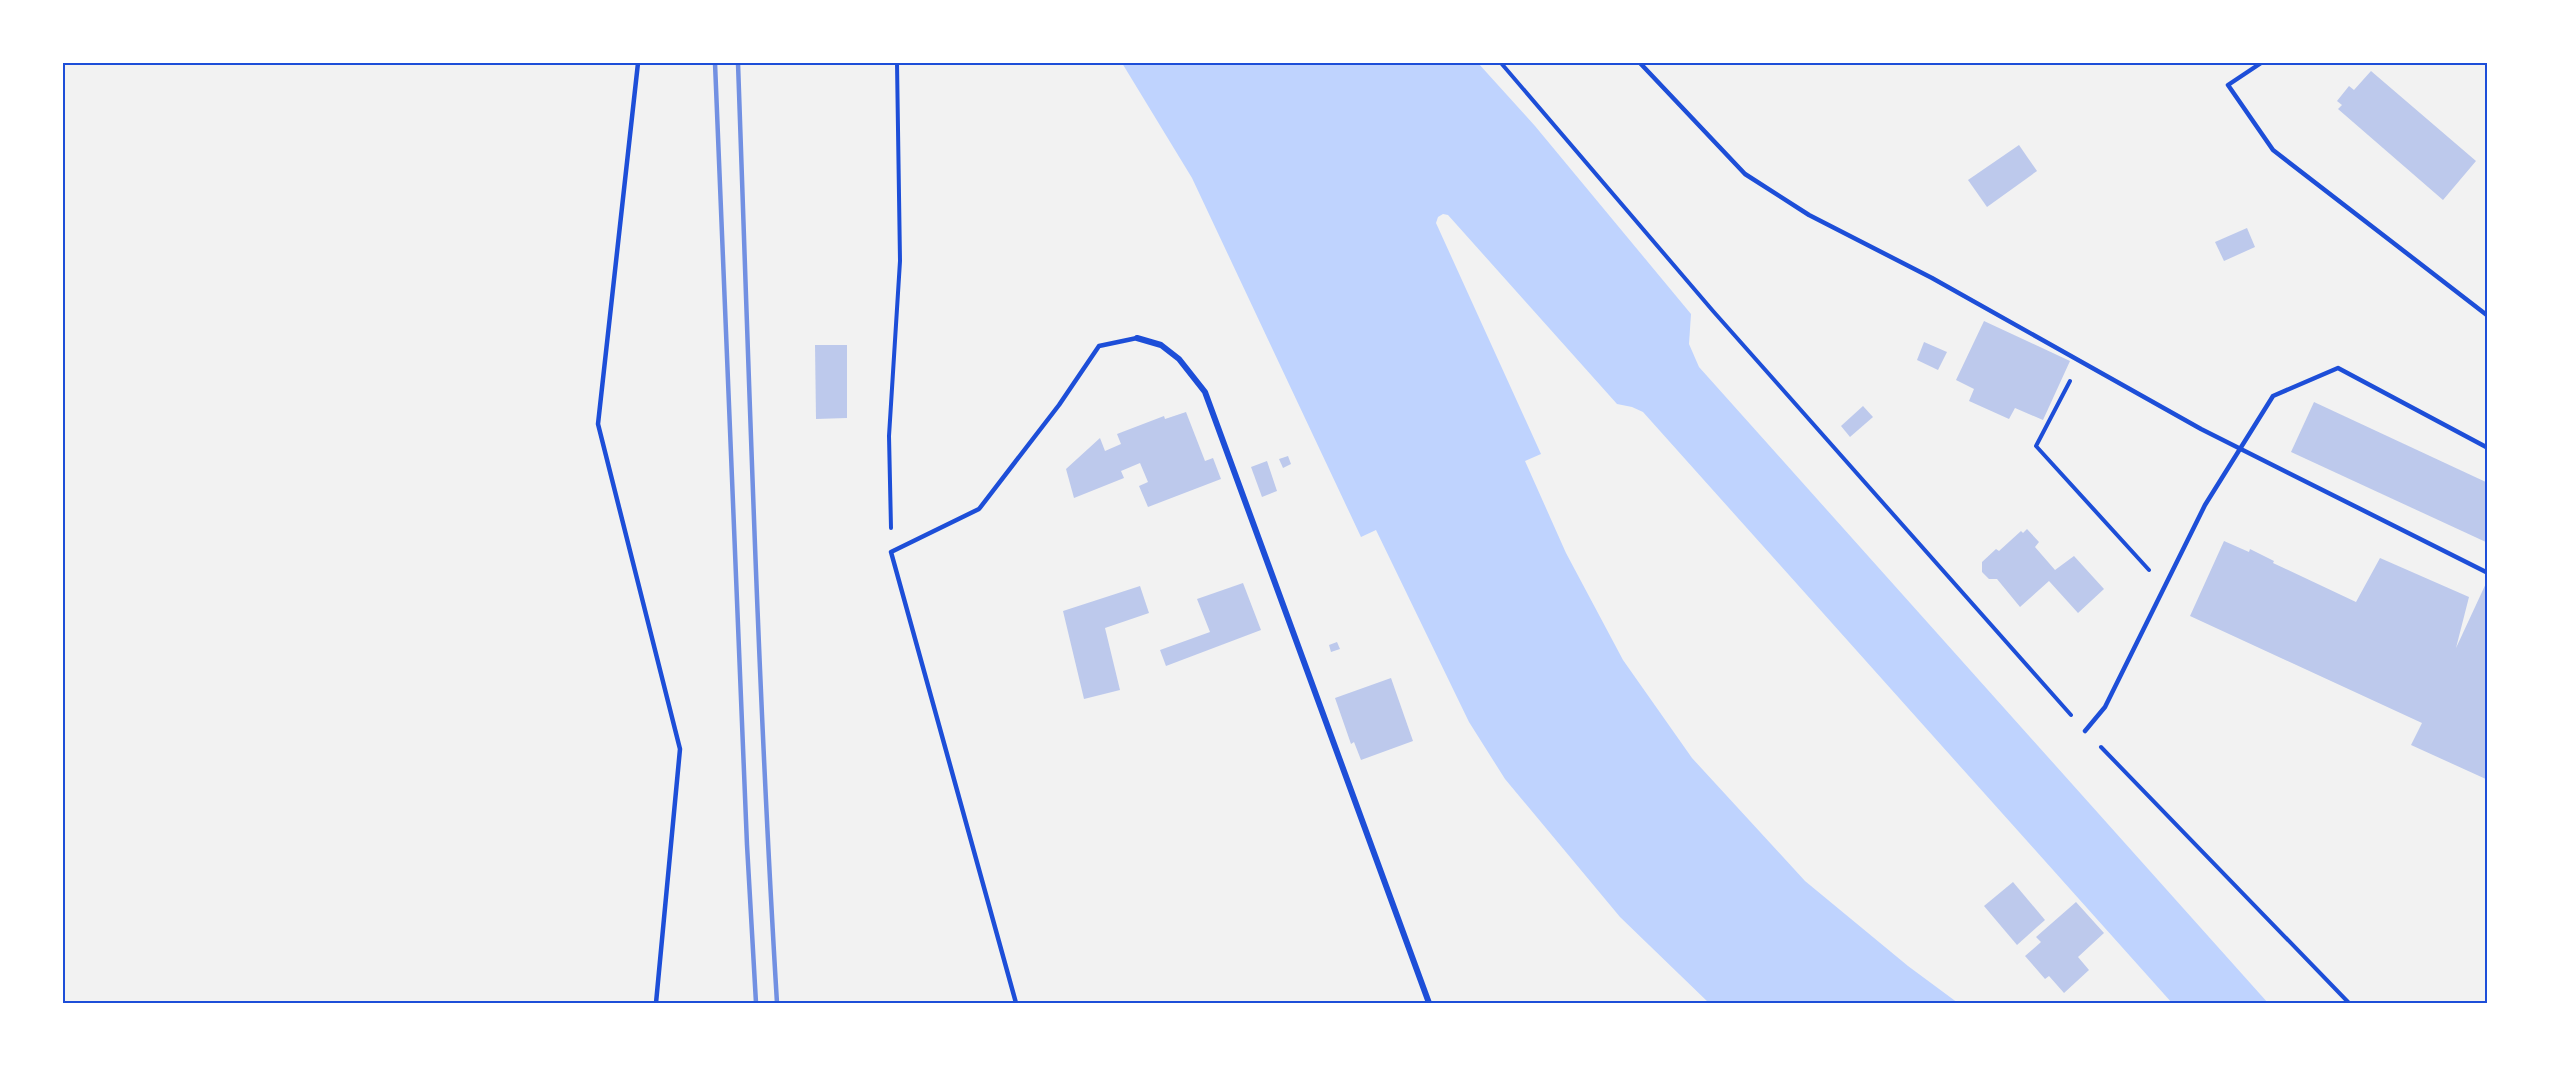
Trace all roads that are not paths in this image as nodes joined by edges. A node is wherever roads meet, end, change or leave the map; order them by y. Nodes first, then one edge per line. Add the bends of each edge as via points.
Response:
1 (638, 63) edge
2 (1641, 63) edge
3 (2261, 63) edge
4 (2488, 316) edge
5 (1137, 338) joint
6 (2488, 448) edge
7 (2488, 573) edge
8 (2085, 731) road end
9 (656, 1003) edge
10 (1016, 1003) edge
11 (1429, 1003) edge

1 - 9 lane via 598,424 681,749
2 - 7 lane via 1745,174 1809,215 1932,278 2201,429
3 - 4 lane via 2228,85 2273,150
5 - 10 lane via 1099,346 979,508 891,552
5 - 11 street via 1161,345 1179,359 1205,392
6 - 8 lane via 2338,368 2273,396 2205,505 2105,706

